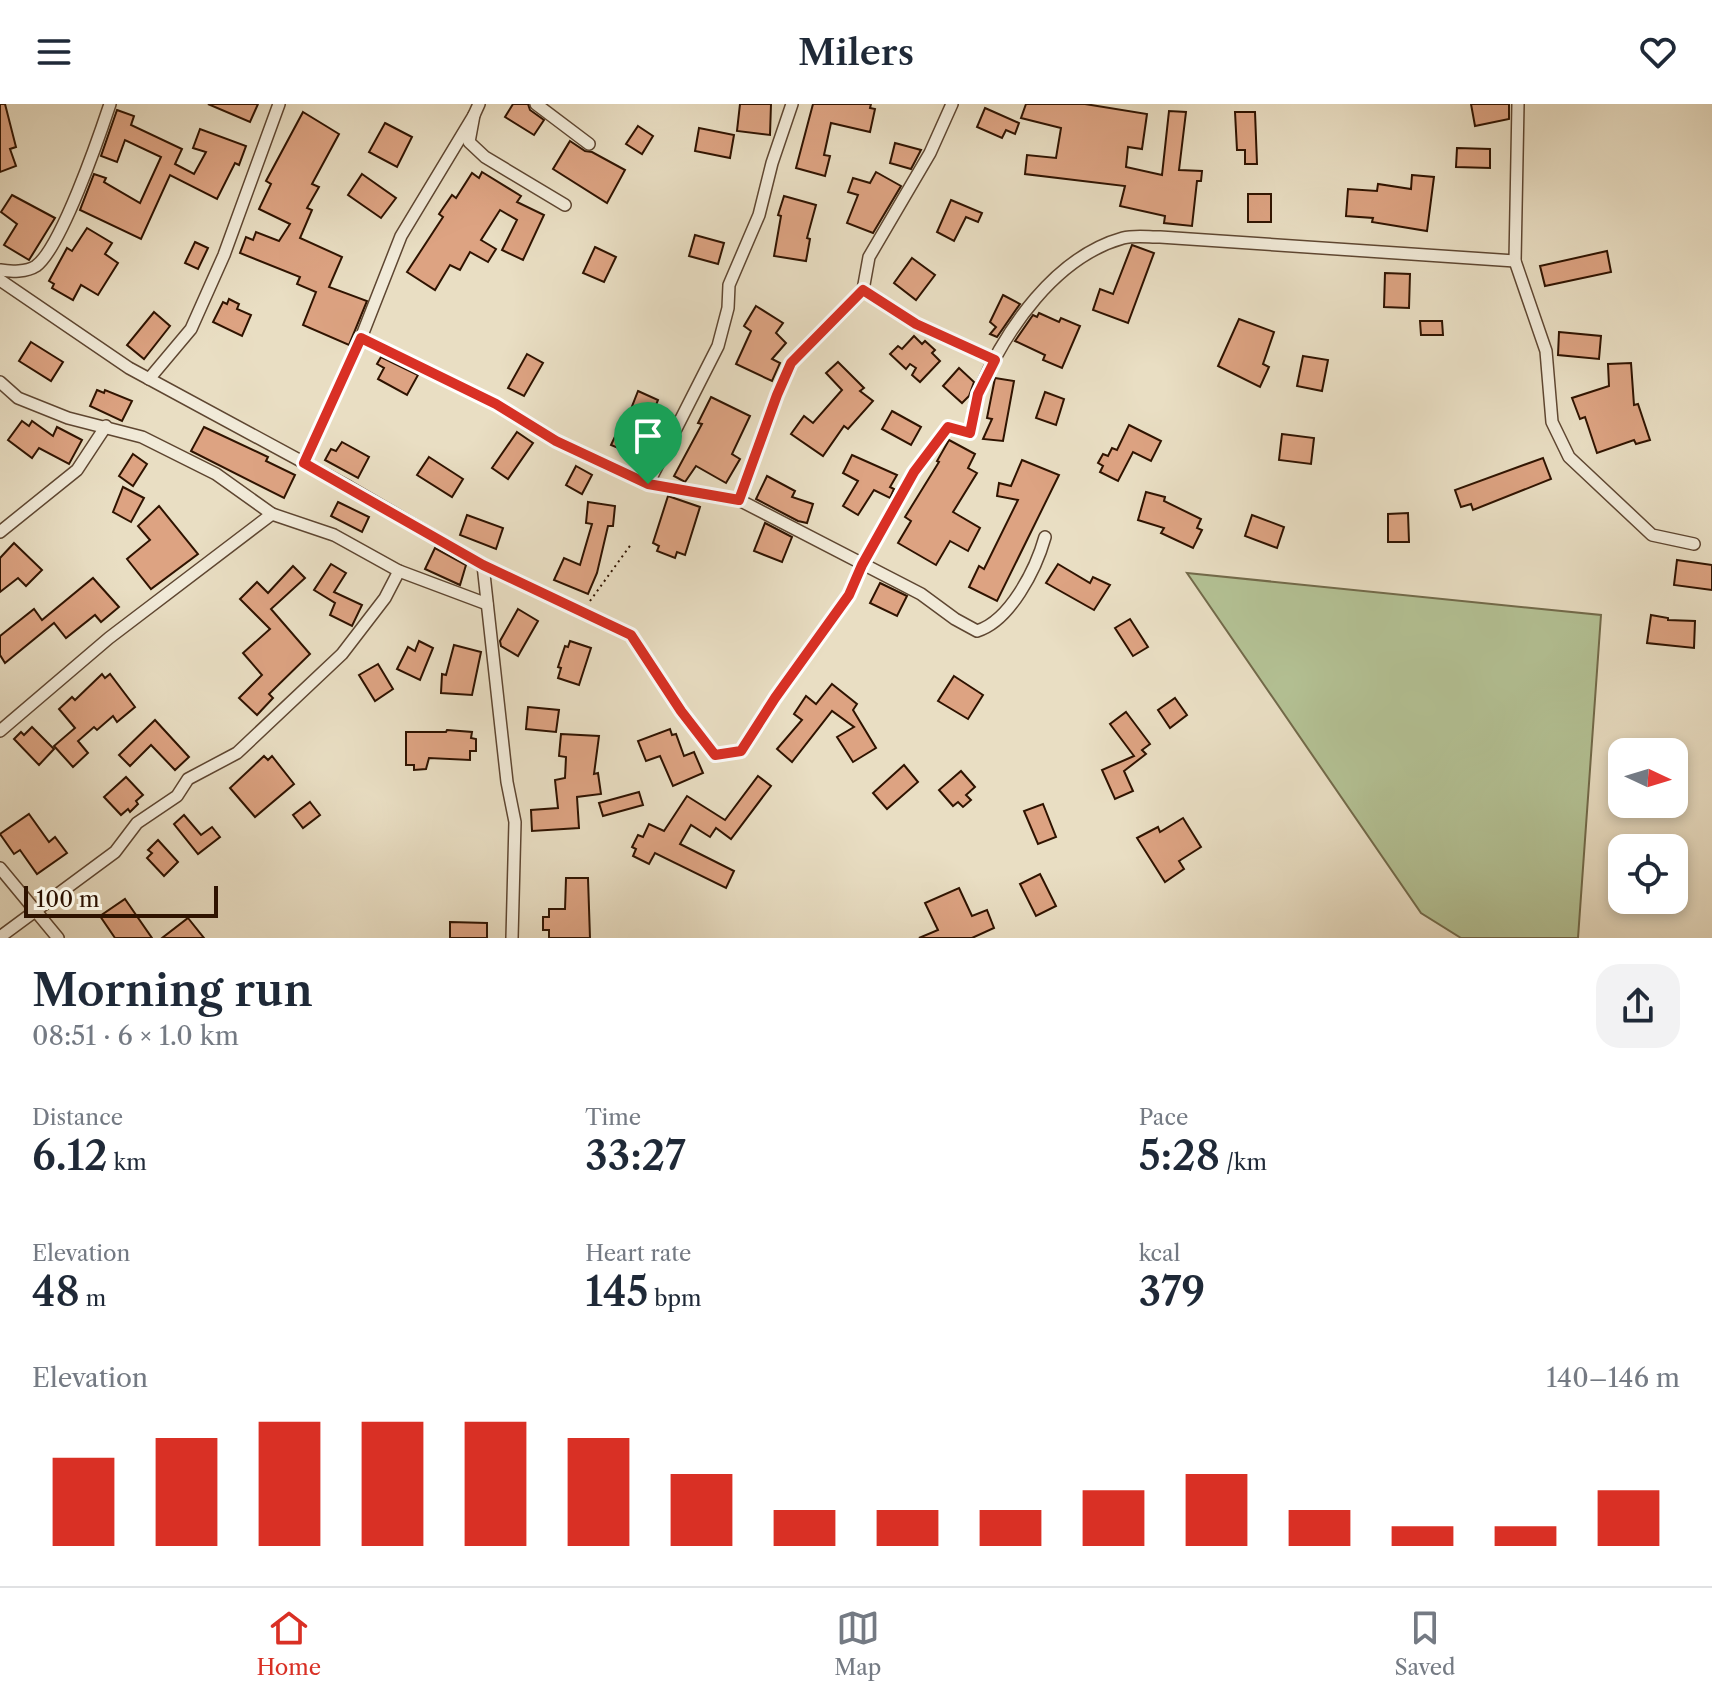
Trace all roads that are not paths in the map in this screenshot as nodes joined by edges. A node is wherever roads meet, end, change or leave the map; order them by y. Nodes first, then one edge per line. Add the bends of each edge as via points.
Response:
1 (110, 104) edge
2 (279, 104) edge
3 (536, 104) edge
4 (792, 104) edge
5 (952, 104) edge
6 (1518, 104) edge
7 (476, 110) edge
8 (589, 144) dead end
9 (565, 205) dead end
10 (1515, 261) junction
11 (0, 270) edge
12 (0, 280) edge
13 (863, 290) junction
14 (361, 338) junction
15 (995, 360) junction
16 (149, 379) junction
17 (0, 382) edge
18 (106, 426) junction
19 (304, 463) junction
20 (648, 484) junction
21 (739, 500) junction
22 (272, 514) junction
23 (0, 532) edge
24 (1045, 537) dead end
25 (1694, 544) dead end
26 (483, 565) junction
27 (862, 565) junction
28 (399, 571) junction
29 (487, 604) junction
30 (0, 731) edge
31 (0, 868) edge
32 (35, 911) junction
33 (0, 937) edge
34 (58, 938) edge
35 (512, 938) edge

1 - 11 street via 69,212 45,256 27,270
2 - 16 street via 191,329
3 - 8 street
4 - 20 street via 759,215 729,285 718,346
5 - 13 street via 930,153 869,257
6 - 10 street
7 - 9 street via 469,142
7 - 14 street via 401,236
10 - 15 street via 1126,237 1086,253 1037,294
10 - 25 street via 1546,351 1552,422 1569,457 1652,535
12 - 16 street
13 - 15 street via 916,324
13 - 21 street via 791,363
14 - 19 street
14 - 20 street
15 - 27 street via 978,394 970,433 948,427 914,472
16 - 19 street
17 - 18 street via 18,398
18 - 22 street via 142,437 216,474
18 - 23 street via 77,470
19 - 26 street
20 - 21 street
21 - 27 street
22 - 28 street via 334,535
22 - 30 street via 109,638
24 - 27 street via 1039,560 1018,595 992,627 977,631 921,594
26 - 27 street via 631,635 715,755 741,751 849,595
26 - 29 street
28 - 29 street
28 - 32 street via 342,654 237,753 188,779 177,796 137,823 115,852
29 - 35 street via 515,822
31 - 32 street
32 - 33 street
32 - 34 street

